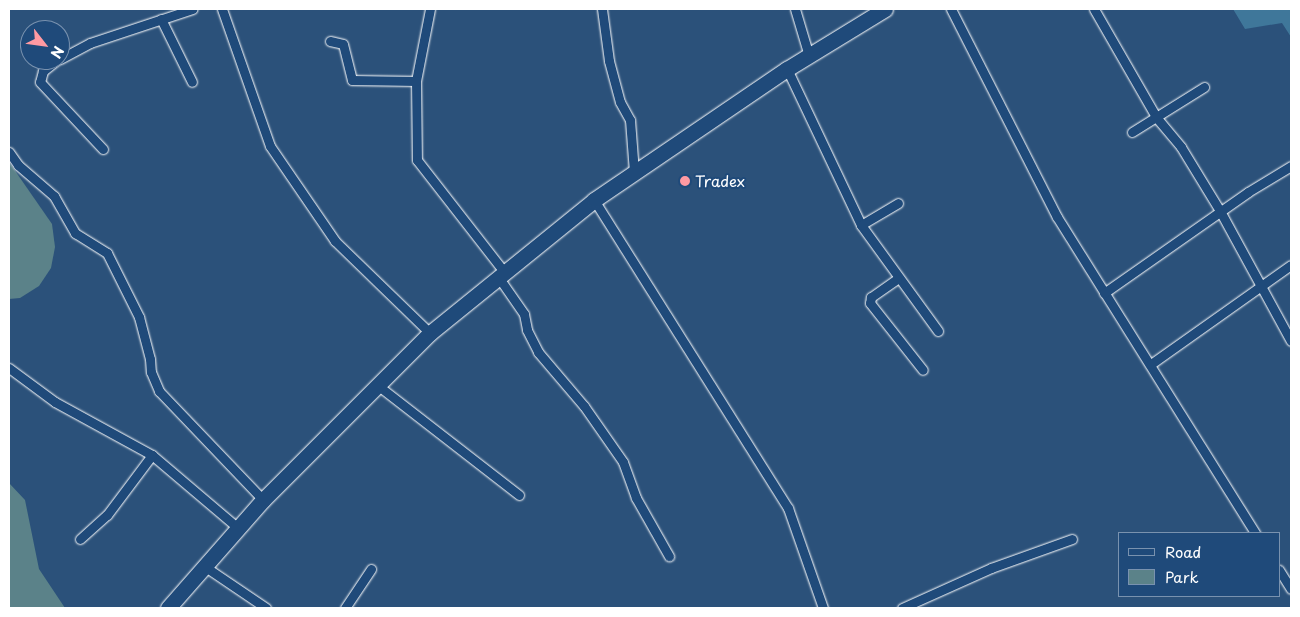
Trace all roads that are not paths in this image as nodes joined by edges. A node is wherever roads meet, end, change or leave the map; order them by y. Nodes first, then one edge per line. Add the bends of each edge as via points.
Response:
1 (192, 9) edge
2 (222, 9) edge
3 (430, 9) edge
4 (602, 9) edge
5 (795, 9) edge
6 (885, 9) edge
7 (951, 9) edge
8 (1094, 9) edge
9 (161, 19) junction
10 (330, 41) dead end
11 (70, 53) edge
12 (809, 56) junction
13 (787, 69) junction
14 (45, 70) edge
15 (416, 81) junction
16 (192, 82) dead end
17 (1204, 87) dead end
18 (1156, 117) junction
19 (1132, 132) dead end
20 (104, 149) dead end
21 (9, 152) edge
22 (1291, 166) edge
23 (634, 172) junction
24 (594, 200) junction
25 (898, 203) dead end
26 (1220, 211) junction
27 (861, 225) junction
28 (1291, 265) edge
29 (502, 276) junction
30 (898, 279) junction
31 (1260, 288) junction
32 (1104, 293) junction
33 (938, 331) dead end
34 (430, 333) junction
35 (1291, 340) edge
36 (1151, 364) junction
37 (9, 368) edge
38 (923, 370) dead end
39 (376, 384) junction
40 (152, 455) junction
41 (519, 496) dead end
42 (264, 500) junction
43 (238, 528) junction
44 (1254, 532) edge
45 (80, 539) dead end
46 (1072, 539) dead end
47 (669, 556) dead end
48 (204, 566) junction
49 (371, 569) dead end
50 (1280, 572) edge
51 (1291, 588) edge
52 (168, 608) edge
53 (266, 608) edge
54 (345, 608) edge
55 (823, 608) edge
56 (902, 608) edge

1 - 9 street
2 - 34 street via 270,146 335,241
3 - 15 street
4 - 23 street via 608,61 630,120
5 - 12 street
6 - 12 highway
7 - 32 street via 1027,162
8 - 18 street
9 - 11 street via 90,43
9 - 16 street
10 - 15 street via 343,44 352,80
12 - 13 highway
13 - 23 highway
13 - 27 street
14 - 20 street via 40,82
15 - 29 street via 416,149 420,168 445,194
17 - 18 street
18 - 19 street
18 - 26 street via 1181,147
21 - 42 street via 18,165 54,196 75,233 107,253 138,317 151,372 159,391
22 - 26 street
23 - 24 highway
24 - 29 highway
24 - 55 street via 788,508
25 - 27 street
26 - 31 street
26 - 32 street
27 - 30 street
28 - 31 street
29 - 34 highway
29 - 47 street via 524,314 527,330 538,352 549,361 614,448 636,498
30 - 33 street
30 - 38 street via 872,297 870,303
31 - 35 street
31 - 36 street
32 - 36 street
34 - 39 highway
36 - 44 street
37 - 40 street via 62,406
39 - 41 street
39 - 42 highway
40 - 43 street
40 - 45 street via 106,515
42 - 43 highway
43 - 48 highway
46 - 56 street via 983,571
48 - 52 highway
48 - 53 street
49 - 54 street
50 - 51 street

